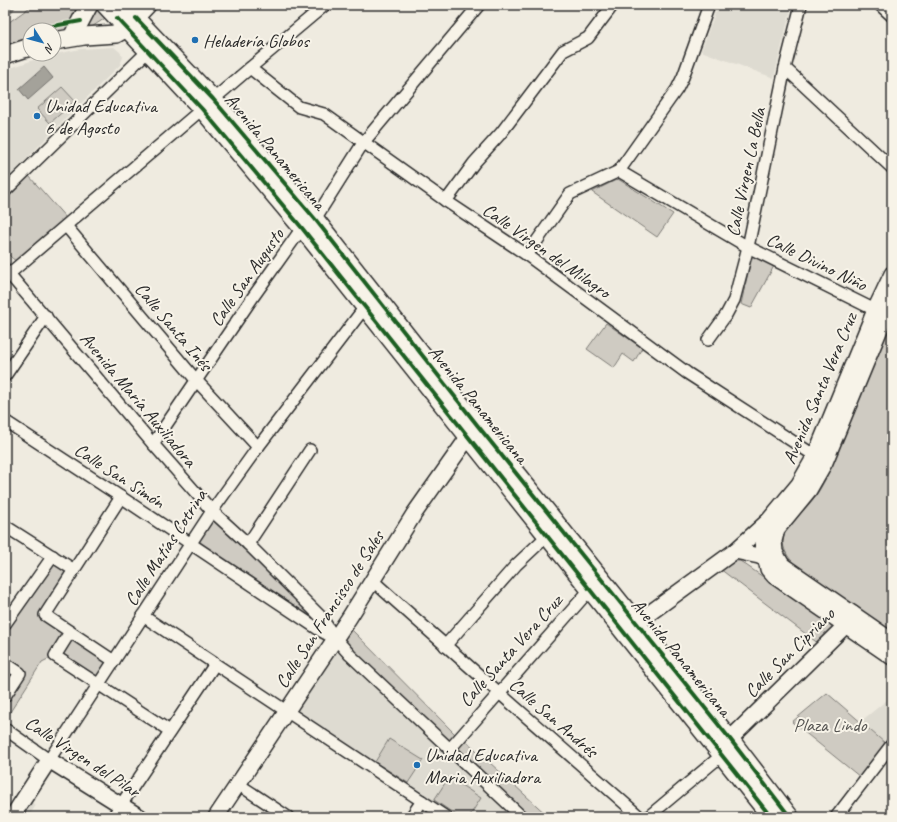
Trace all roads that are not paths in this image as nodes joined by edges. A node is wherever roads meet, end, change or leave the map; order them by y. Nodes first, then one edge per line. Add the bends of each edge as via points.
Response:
1 (89, 5) edge
2 (105, 5) edge
3 (147, 5) edge
4 (325, 5) edge
5 (479, 5) edge
6 (613, 5) edge
7 (709, 5) edge
8 (801, 5) edge
9 (880, 5) edge
10 (127, 14) edge
11 (892, 16) edge
12 (78, 37) junction
13 (62, 40) edge
14 (22, 50) edge
15 (148, 50) junction
16 (5, 55) edge
17 (250, 68) junction
18 (785, 68) junction
19 (208, 104) junction
20 (363, 143) junction
21 (892, 168) edge
22 (619, 171) junction
23 (5, 191) edge
24 (446, 201) junction
25 (308, 223) junction
26 (66, 226) junction
27 (748, 247) junction
28 (527, 255) junction
29 (7, 271) edge
30 (892, 274) edge
31 (892, 300) edge
32 (365, 307) junction
33 (875, 310) junction
34 (46, 316) junction
35 (708, 340) dead end
36 (5, 376) edge
37 (196, 380) junction
38 (5, 421) edge
39 (474, 431) junction
40 (153, 444) junction
41 (258, 447) junction
42 (310, 450) dead end
43 (820, 459) junction
44 (121, 497) junction
45 (212, 511) junction
46 (769, 520) junction
47 (5, 526) edge
48 (548, 535) junction
49 (191, 543) junction
50 (248, 544) junction
51 (735, 551) junction
52 (53, 556) junction
53 (765, 558) junction
54 (782, 565) junction
55 (74, 570) junction
56 (372, 580) junction
57 (596, 584) junction
58 (143, 616) junction
59 (849, 620) junction
60 (636, 622) junction
61 (5, 624) edge
62 (70, 632) junction
63 (335, 638) junction
64 (892, 641) edge
65 (445, 646) junction
66 (892, 658) edge
67 (114, 661) junction
68 (5, 663) edge
69 (215, 664) junction
70 (98, 684) junction
71 (499, 692) junction
72 (5, 696) edge
73 (286, 711) junction
74 (5, 729) edge
75 (170, 731) junction
76 (723, 748) junction
77 (449, 750) junction
78 (890, 752) edge
79 (49, 760) junction
80 (238, 784) junction
81 (422, 801) junction
82 (121, 804) junction
83 (12, 817) edge
84 (113, 817) edge
85 (140, 817) edge
86 (216, 817) edge
87 (288, 817) edge
88 (411, 817) edge
89 (446, 817) edge
90 (522, 817) edge
91 (640, 817) edge
92 (648, 817) edge
93 (771, 817) edge
94 (790, 817) edge
95 (836, 817) edge

1 - 12 main road
2 - 10 main road, Avenida Panamericana
3 - 10 main road
4 - 17 street
5 - 20 street, Calle San Augusto
6 - 24 street via 588,38 563,51
7 - 22 street via 677,89
8 - 18 street, Calle Virgen La Bella
9 - 11 street
10 - 12 main road
10 - 15 main road, Avenida Panamericana
10 - 19 main road, Avenida Panamericana
12 - 13 main road
14 - 16 main road
15 - 19 main road, Avenida Panamericana
15 - 23 street
17 - 19 street
17 - 20 street, Calle Virgen del Milagro via 299,107 324,114
18 - 21 street
18 - 27 street, Calle Virgen La Bella
19 - 25 main road, Avenida Panamericana
19 - 26 street
20 - 24 street, Calle Virgen del Milagro
20 - 25 street, Calle San Augusto
22 - 27 street, Calle Divino Niño
22 - 28 street via 570,194
24 - 28 street, Calle Virgen del Milagro
25 - 32 main road, Avenida Panamericana
25 - 37 street, Calle San Augusto
25 - 39 main road, Avenida Panamericana
26 - 29 street
26 - 37 street, Calle Santa Inés
27 - 33 street, Calle Divino Niño
27 - 35 street, Calle Virgen La Bella via 734,300
28 - 43 street, Calle Virgen del Milagro via 687,373
29 - 34 street, Avenida María Auxiliadora
30 - 33 main road, Avenida Santa Vera Cruz
31 - 43 main road, Avenida Santa Vera Cruz
32 - 39 main road, Avenida Panamericana
32 - 41 street, Calle Matías Cotrina
33 - 43 main road, Avenida Santa Vera Cruz
34 - 36 street
34 - 40 street, Avenida María Auxiliadora
37 - 40 street, Calle San Augusto
37 - 41 street, Calle Santa Inés
38 - 44 street, Calle San Simón
39 - 48 main road, Avenida Panamericana
39 - 56 main road, Calle San Francisco de Sales via 414,514
39 - 57 main road, Avenida Panamericana
40 - 45 street, Avenida María Auxiliadora
41 - 45 street, Calle Matías Cotrina
42 - 50 street
43 - 46 main road, Avenida Santa Vera Cruz
43 - 54 main road, Avenida Santa Vera Cruz via 808,490 777,529 774,541
44 - 49 street, Calle San Simón
44 - 55 street
45 - 49 street, Calle Matías Cotrina
45 - 50 street, Avenida María Auxiliadora
46 - 51 main road
46 - 53 main road, Avenida Santa Vera Cruz via 764,534
47 - 52 street
48 - 57 main road, Avenida Panamericana
48 - 65 street via 516,565
49 - 58 street, Calle Matías Cotrina
49 - 63 street, Calle San Simón
50 - 63 street, Avenida María Auxiliadora via 321,617
51 - 53 main road
51 - 60 main road
52 - 55 street
52 - 61 street
53 - 54 main road
53 - 59 main road via 768,569 774,576
54 - 59 main road
55 - 62 street via 44,615
56 - 63 main road, Calle San Francisco de Sales
56 - 65 street, Calle San Andrés
57 - 60 main road, Avenida Panamericana
57 - 71 street, Calle Santa Vera Cruz
57 - 76 main road, Avenida Panamericana
58 - 67 street, Calle Matías Cotrina
58 - 69 street
59 - 64 main road
59 - 66 main road
59 - 76 main road, Calle San Cipriano
60 - 76 main road, Avenida Panamericana
62 - 67 street
62 - 70 street via 55,656
63 - 73 main road, Calle San Francisco de Sales
63 - 77 street, Avenida María Auxiliadora
65 - 71 street, Calle San Andrés
67 - 70 street, Calle Matías Cotrina
68 - 72 street via 20,673
69 - 73 street
69 - 75 street
70 - 75 street
70 - 79 street, Calle Matías Cotrina
71 - 77 street, Calle Santa Vera Cruz
71 - 91 street, Calle San Andrés
73 - 80 main road, Calle San Francisco de Sales
73 - 81 street
74 - 79 street, Calle Virgen del Pilar
75 - 82 street
76 - 92 street, Calle San Cipriano
76 - 93 main road, Avenida Panamericana
76 - 94 main road, Avenida Panamericana
77 - 90 street, Avenida María Auxiliadora
78 - 95 street
79 - 82 main road, Calle Virgen del Pilar
79 - 83 main road, Calle Matías Cotrina
80 - 86 main road, Calle San Francisco de Sales
80 - 87 street
81 - 88 street
81 - 89 street
82 - 84 street
82 - 85 main road, Calle Virgen del Pilar

